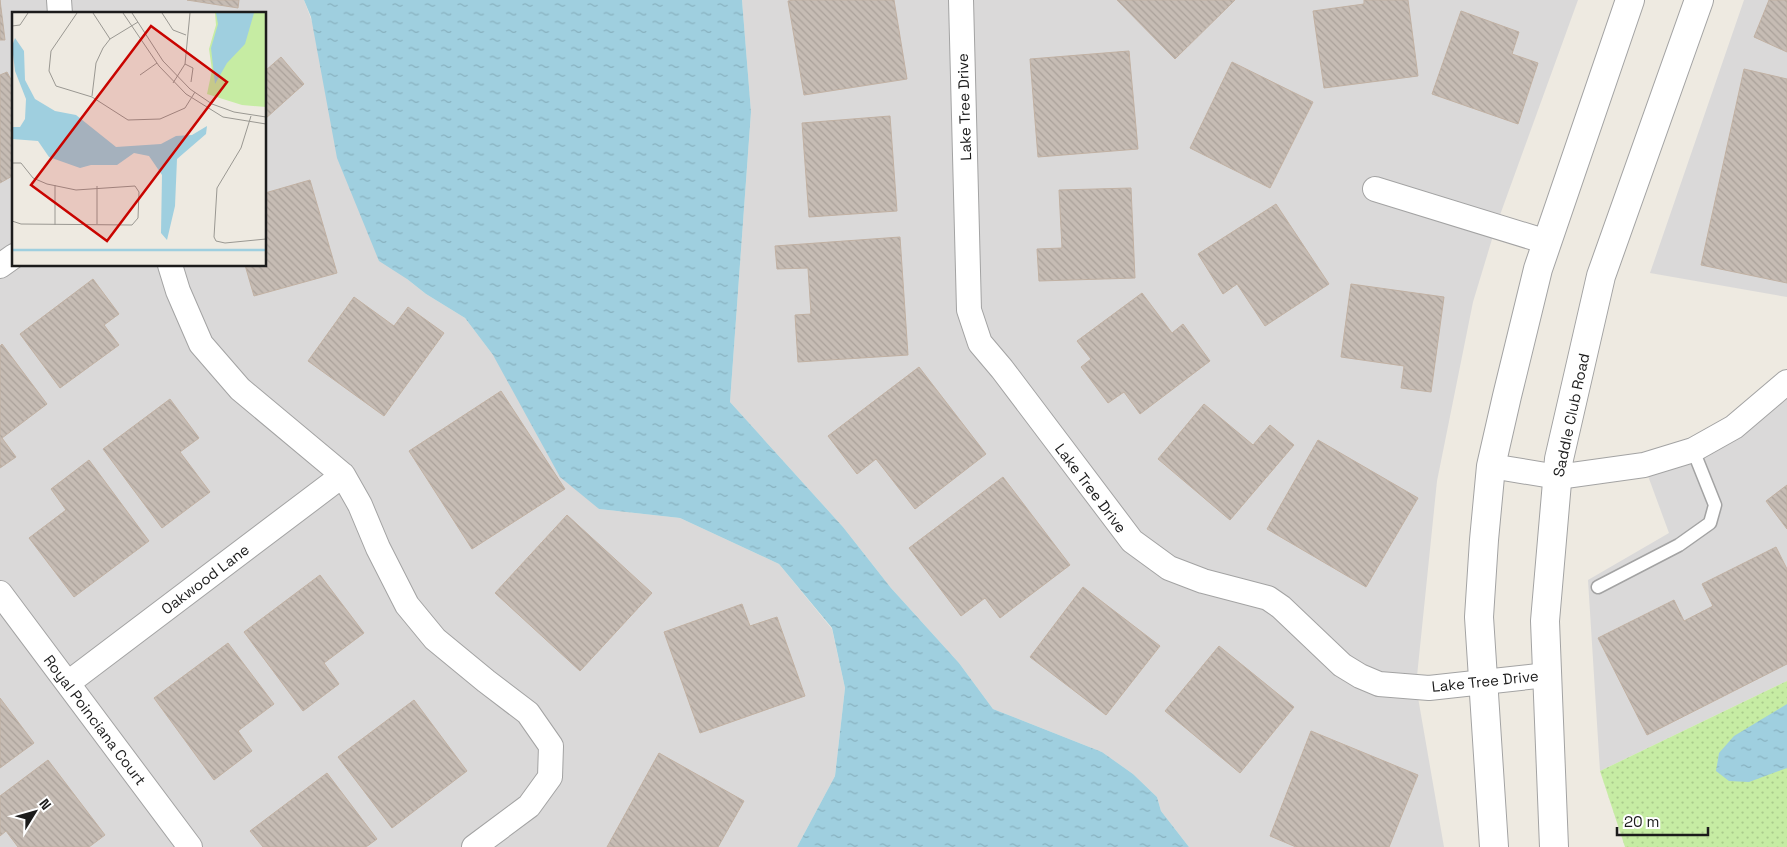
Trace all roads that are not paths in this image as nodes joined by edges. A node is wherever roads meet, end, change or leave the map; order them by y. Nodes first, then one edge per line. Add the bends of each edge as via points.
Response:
1 (961, 0) edge
2 (1630, 0) edge
3 (1699, 0) edge
4 (1375, 189) dead end
5 (1548, 242) junction
6 (12, 257) edge
7 (0, 266) edge
8 (170, 266) edge
9 (1787, 382) edge
10 (1693, 450) junction
11 (1492, 466) junction
12 (343, 475) junction
13 (1558, 477) junction
14 (1598, 587) dead end
15 (0, 593) edge
16 (1547, 675) junction
17 (68, 683) junction
18 (1483, 683) junction
19 (190, 847) edge
20 (474, 847) edge
21 (1494, 847) edge
22 (1554, 847) edge

1 - 18 street, Lake Tree Drive via 970,310 980,343 1132,541 1169,568 1203,581 1268,598 1342,665 1379,684 1429,688
2 - 5 street
3 - 13 street, Saddle Club Road via 1601,276 1559,459
4 - 5 street
5 - 11 street via 1538,269
6 - 7 street
8 - 12 street via 201,344 240,389
9 - 10 street via 1734,427
10 - 13 street via 1644,465
10 - 14 lane via 1715,505 1710,523 1679,545
11 - 13 street
11 - 18 street via 1479,618
12 - 17 street, Oakwood Lane
12 - 20 street via 407,605 435,639 528,713 551,746 550,777 529,806
13 - 16 street, Saddle Club Road via 1545,621
15 - 17 street, Royal Poinciana Court
16 - 18 street, Lake Tree Drive
16 - 22 street, Saddle Club Road
17 - 19 street, Royal Poinciana Court
18 - 21 street

